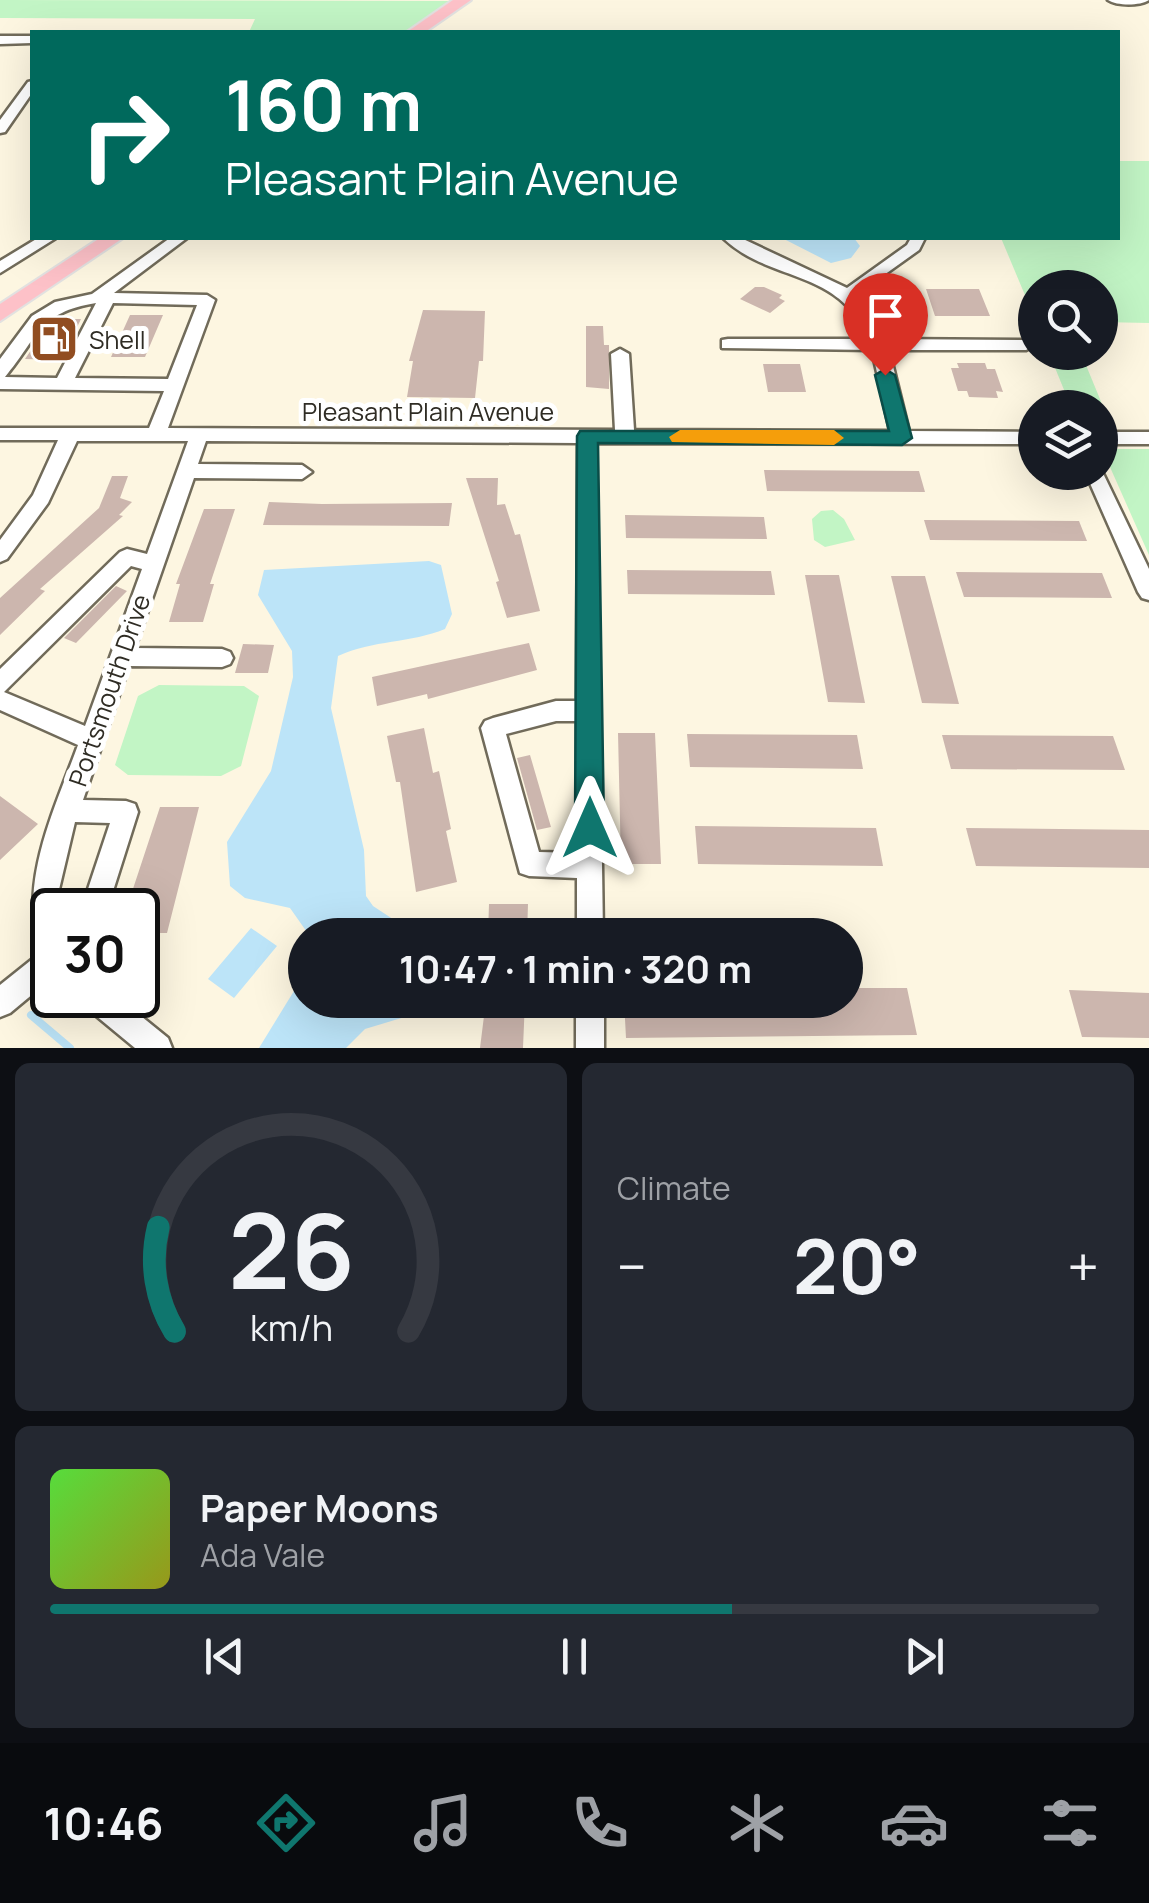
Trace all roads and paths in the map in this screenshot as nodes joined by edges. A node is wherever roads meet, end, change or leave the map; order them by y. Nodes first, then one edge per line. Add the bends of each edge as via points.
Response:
1 (464, 0) edge
2 (1114, 0) edge
3 (1142, 0) edge
4 (419, 30) edge
5 (0, 40) edge
6 (30, 40) edge
7 (30, 88) edge
8 (0, 129) edge
9 (45, 240) edge
10 (109, 240) edge
11 (176, 240) edge
12 (735, 240) edge
13 (917, 240) edge
14 (0, 268) edge
15 (848, 294) junction
16 (102, 298) junction
17 (0, 314) edge
18 (0, 336) edge
19 (22, 340) junction
20 (728, 344) dead end
21 (877, 344) junction
22 (1018, 345) edge
23 (620, 354) dead end
24 (0, 373) edge
25 (0, 383) edge
26 (63, 384) junction
27 (175, 385) junction
28 (0, 434) edge
29 (70, 434) junction
30 (156, 435) junction
31 (199, 435) junction
32 (588, 436) junction
33 (626, 436) junction
34 (902, 438) junction
35 (1018, 438) edge
36 (1118, 438) edge
37 (1149, 438) edge
38 (186, 470) junction
39 (302, 472) dead end
40 (1102, 490) edge
41 (0, 554) edge
42 (154, 564) junction
43 (1149, 592) edge
44 (121, 656) junction
45 (222, 658) dead end
46 (0, 684) edge
47 (0, 700) edge
48 (590, 710) junction
49 (92, 740) junction
50 (66, 811) junction
51 (590, 866) junction
52 (45, 888) edge
53 (101, 888) edge
54 (590, 918) edge
55 (30, 979) edge
56 (0, 1003) edge
57 (121, 1018) edge
58 (590, 1018) edge
59 (158, 1048) edge
60 (590, 1048) edge

1 - 4 main road
2 - 3 street
5 - 6 street
7 - 8 street
9 - 14 street
10 - 17 main road
11 - 16 street
12 - 15 street
13 - 15 street
15 - 21 street via 864,310
16 - 19 street via 61,302 35,320
16 - 26 street
16 - 27 street via 207,300
18 - 19 street
19 - 24 street
20 - 21 street
21 - 22 street
21 - 34 street
23 - 33 street
25 - 26 street
26 - 27 street
27 - 30 street
28 - 29 street, Pleasant Plain Avenue
29 - 30 street, Pleasant Plain Avenue
29 - 41 street via 33,516
30 - 31 street, Pleasant Plain Avenue
31 - 32 street, Pleasant Plain Avenue
31 - 38 street, Portsmouth Drive
32 - 33 street, Pleasant Plain Avenue
32 - 48 street
33 - 34 street, Pleasant Plain Avenue
34 - 35 street, Pleasant Plain Avenue
36 - 37 street
38 - 39 street
38 - 42 street, Portsmouth Drive
40 - 43 street
42 - 44 street, Portsmouth Drive
42 - 46 street via 127,557
44 - 45 street
44 - 49 street, Portsmouth Drive
47 - 49 street
48 - 51 street
48 - 51 street via 493,728 528,864
49 - 50 street, Portsmouth Drive
50 - 52 street, Portsmouth Drive
50 - 53 street via 126,812
51 - 54 street
55 - 56 street
57 - 59 street
58 - 60 street

